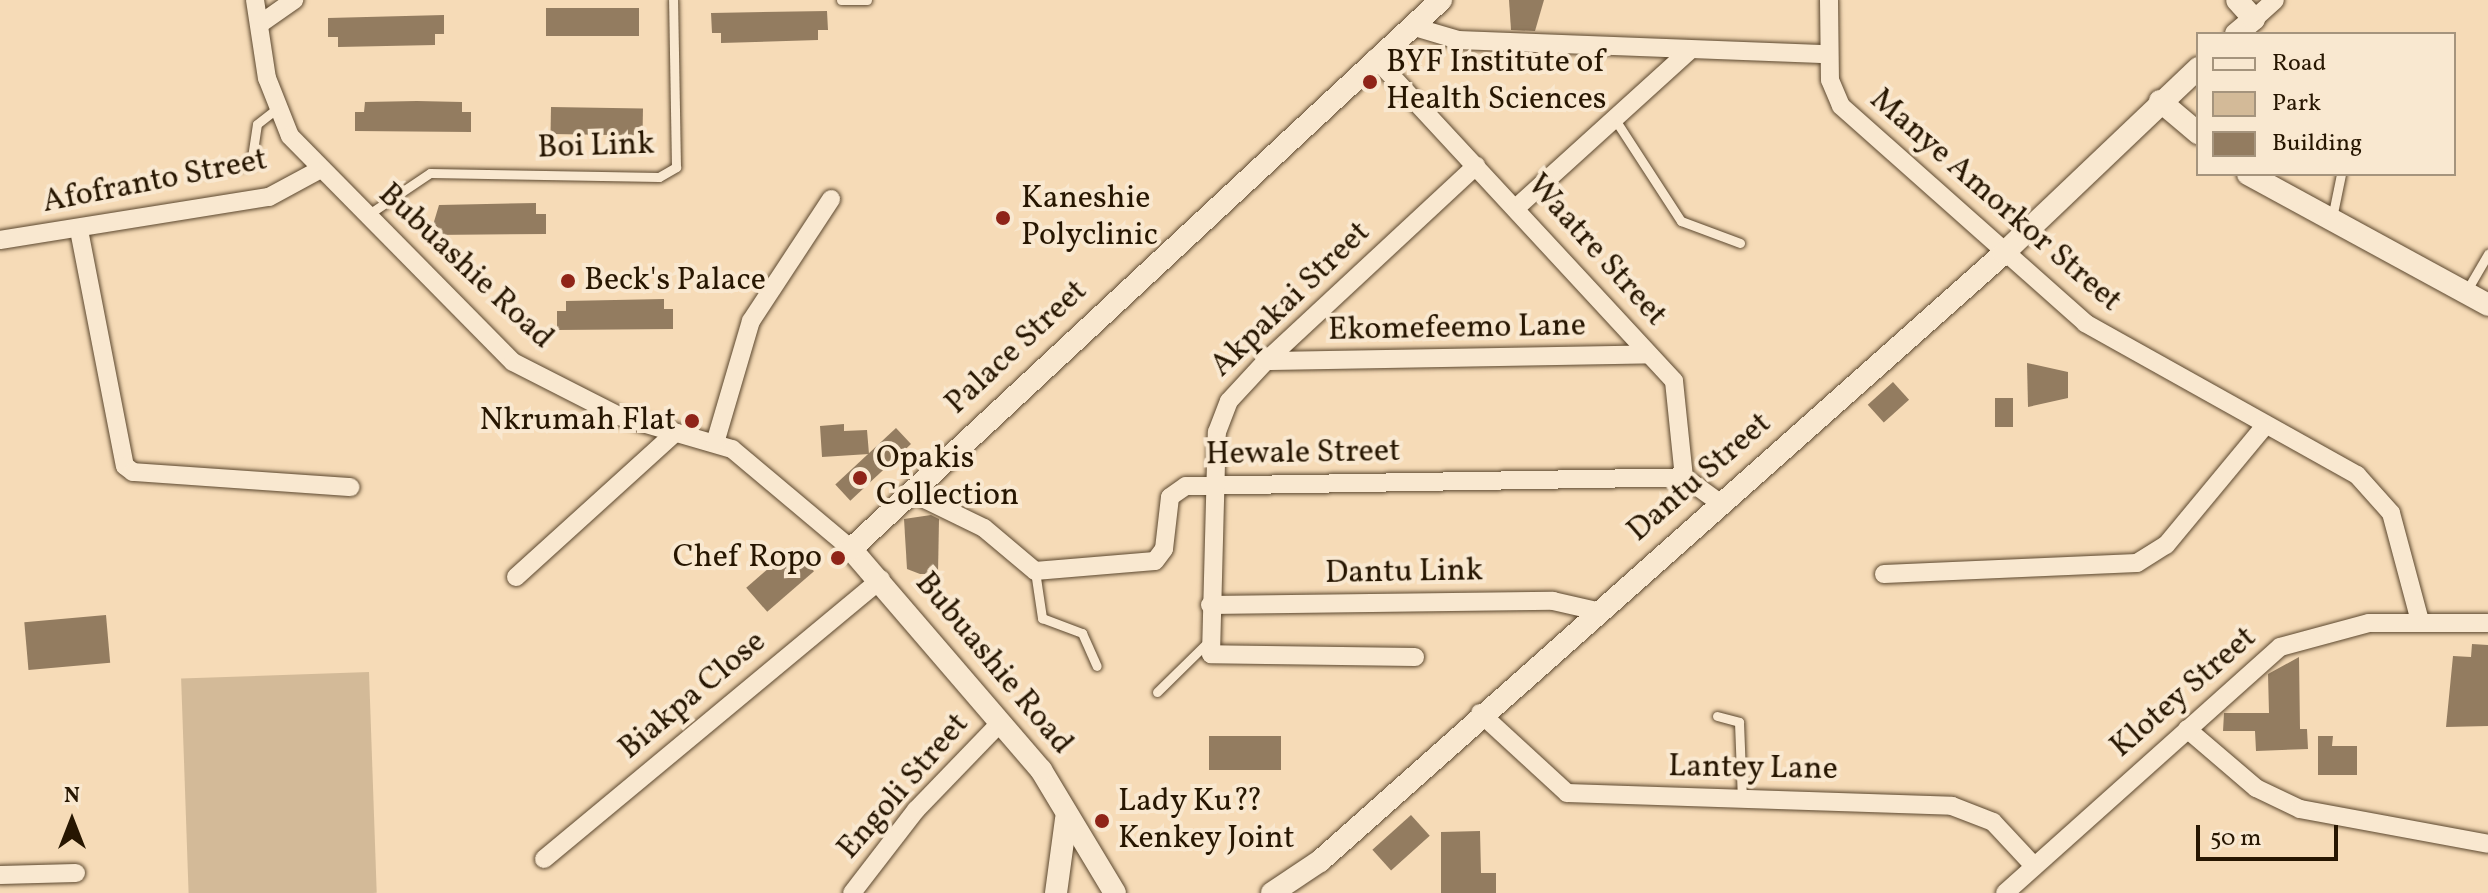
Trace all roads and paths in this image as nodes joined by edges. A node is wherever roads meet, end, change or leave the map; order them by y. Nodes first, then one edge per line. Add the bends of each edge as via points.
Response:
1 (255, 0) edge
2 (294, 0) edge
3 (673, 0) edge
4 (841, 0) edge
5 (867, 0) edge
6 (1441, 0) edge
7 (1829, 0) edge
8 (2237, 0) edge
9 (2275, 0) edge
10 (2254, 19) junction
11 (260, 24) junction
12 (1411, 26) junction
13 (2238, 32) edge
14 (1688, 52) junction
15 (1828, 54) junction
16 (1375, 58) junction
17 (2196, 70) edge
18 (2160, 101) junction
19 (276, 109) junction
20 (1614, 118) junction
21 (2196, 131) edge
22 (1476, 166) junction
23 (317, 171) junction
24 (200, 172) dead end
25 (2252, 176) edge
26 (2341, 176) edge
27 (831, 199) dead end
28 (1517, 207) junction
29 (364, 218) junction
30 (2332, 222) junction
31 (79, 230) junction
32 (0, 240) edge
33 (1740, 243) dead end
34 (2004, 253) junction
35 (2488, 254) edge
36 (2467, 290) junction
37 (2488, 305) edge
38 (1648, 354) junction
39 (1266, 361) junction
40 (2264, 427) junction
41 (675, 433) junction
42 (715, 443) junction
43 (1684, 477) junction
44 (1212, 485) junction
45 (350, 487) dead end
46 (910, 492) junction
47 (1720, 503) junction
48 (851, 549) junction
49 (1035, 571) junction
50 (1884, 574) dead end
51 (516, 577) dead end
52 (881, 579) junction
53 (1210, 605) junction
54 (1597, 611) junction
55 (2420, 621) junction
56 (2488, 623) edge
57 (1210, 647) junction
58 (1415, 657) dead end
59 (1097, 666) dead end
60 (1157, 692) dead end
61 (1480, 713) junction
62 (1717, 716) dead end
63 (1001, 722) junction
64 (2187, 729) junction
65 (1742, 799) junction
66 (1066, 819) junction
67 (2488, 844) edge
68 (544, 859) dead end
69 (2034, 866) junction
70 (76, 873) dead end
71 (0, 875) edge
72 (852, 893) edge
73 (1056, 893) edge
74 (1115, 893) edge
75 (1272, 893) edge
76 (2005, 893) edge

1 - 11 street, Bubuashie Road
2 - 11 street
3 - 29 lane, Boi Link via 676,167 659,177 430,173
4 - 5 lane
6 - 12 street, Palace Street
7 - 15 street, Manye Amorkor Street
8 - 10 street
9 - 10 street
10 - 13 street
11 - 19 street, Bubuashie Road
12 - 14 street via 1458,40
12 - 16 street, Palace Street
14 - 15 street
14 - 20 street
15 - 34 street, Manye Amorkor Street via 1831,91 1841,106
16 - 22 street, Waatre Street
16 - 46 street, Palace Street
17 - 18 street, Dantu Street
18 - 21 street
18 - 34 street, Dantu Street
19 - 23 street, Bubuashie Road
19 - 24 lane via 257,124 251,164
20 - 28 street
20 - 33 lane via 1681,221
22 - 28 street, Waatre Street
22 - 39 street, Akpakai Street
23 - 29 street, Bubuashie Road
23 - 31 street, Afofranto Street via 269,197
25 - 30 street
26 - 30 lane
27 - 42 street via 751,321
28 - 38 street, Waatre Street
29 - 41 street, Bubuashie Road via 513,362 562,392
30 - 36 street
31 - 32 street, Afofranto Street
31 - 45 street via 125,466 133,472
34 - 40 street, Manye Amorkor Street via 2129,353
34 - 47 street, Dantu Street
35 - 36 lane
36 - 37 street
38 - 39 street, Ekomefeemo Lane
38 - 43 street, Waatre Street via 1678,390
39 - 44 street, Akpakai Street via 1223,409
40 - 50 street via 2172,539 2137,563
40 - 55 street, Manye Amorkor Street via 2336,458 2391,513
41 - 42 street, Bubuashie Road
41 - 51 street
42 - 48 street, Bubuashie Road via 752,460
43 - 44 street, Hewale Street
43 - 47 street
44 - 49 street, Hewale Street via 1186,486 1170,497 1164,549 1155,561
44 - 53 street, Akpakai Street
46 - 48 street, Palace Street
46 - 49 street via 984,528
47 - 54 street, Dantu Street
48 - 52 street, Bubuashie Road
49 - 59 lane via 1042,618 1082,633
52 - 63 street, Bubuashie Road
52 - 68 street, Biakpa Close
53 - 54 street, Dantu Link via 1553,601
53 - 57 street, Akpakai Street
54 - 61 street, Dantu Street
55 - 56 street, Klotey Street
55 - 64 street, Klotey Street via 2369,623 2293,641
57 - 58 street
57 - 60 lane
61 - 65 street, Lantey Lane via 1567,793
61 - 75 street, Dantu Street via 1320,861
62 - 65 lane via 1739,722
63 - 66 street, Bubuashie Road via 1041,770
63 - 72 street, Engoli Street via 916,810
64 - 67 street via 2256,788 2300,809
64 - 69 street, Klotey Street
65 - 69 street, Lantey Lane via 1952,806 1993,822
66 - 73 street
66 - 74 street, Bubuashie Road
69 - 76 street, Klotey Street
70 - 71 street

